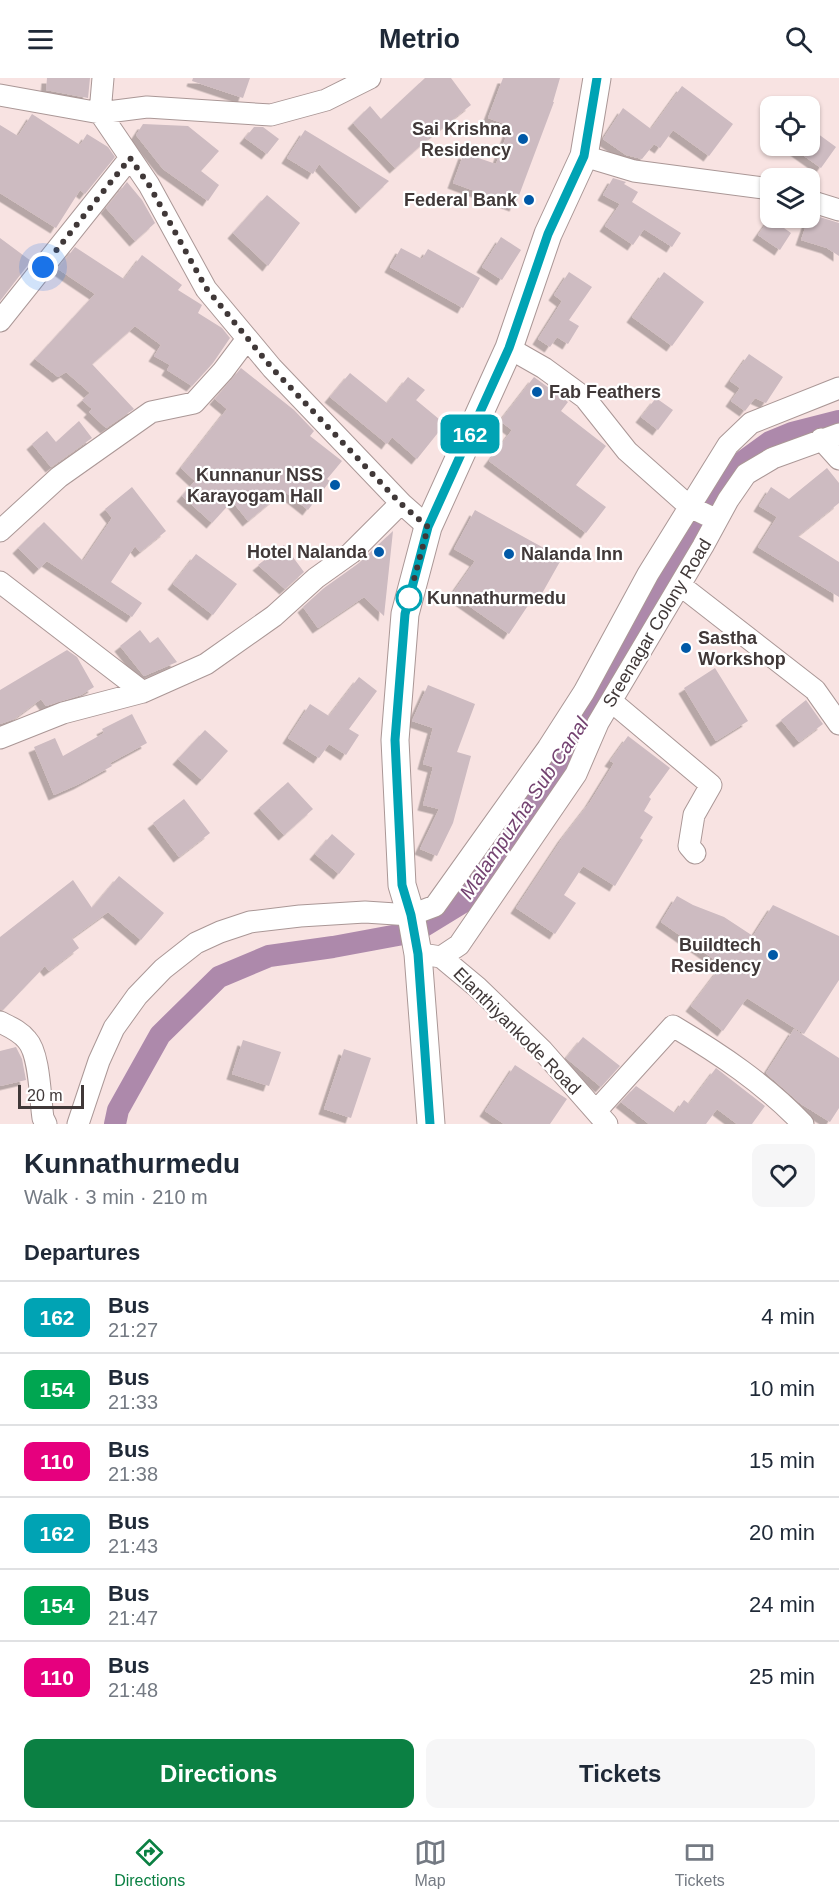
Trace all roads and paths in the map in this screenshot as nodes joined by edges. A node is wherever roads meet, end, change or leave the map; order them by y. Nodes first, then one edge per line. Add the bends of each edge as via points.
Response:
1 (102, 78) edge
2 (370, 78) edge
3 (597, 78) edge
4 (0, 95) edge
5 (100, 113) junction
6 (584, 156) junction
7 (130, 158) junction
8 (760, 188) edge
9 (820, 204) edge
10 (839, 210) edge
11 (0, 321) edge
12 (247, 339) junction
13 (509, 348) junction
14 (839, 388) edge
15 (830, 437) edge
16 (839, 459) edge
17 (400, 503) junction
18 (690, 507) junction
19 (717, 520) junction
20 (428, 527) junction
21 (0, 531) edge
22 (0, 582) edge
23 (680, 585) junction
24 (143, 692) junction
25 (611, 701) junction
26 (839, 724) edge
27 (0, 738) edge
28 (695, 853) dead end
29 (411, 915) junction
30 (430, 955) junction
31 (0, 1022) edge
32 (602, 1118) edge
33 (46, 1124) edge
34 (78, 1124) edge
35 (430, 1124) edge
36 (803, 1124) edge

1 - 5 street
2 - 5 street via 326,100 271,115 147,107
3 - 6 main road
4 - 5 street
5 - 7 street
6 - 8 street via 634,171
6 - 13 main road via 548,234
7 - 11 street
7 - 12 street via 206,288
9 - 10 street
12 - 17 street
12 - 21 street via 194,403 151,412 59,477
13 - 18 street via 585,398 627,451
13 - 20 main road
14 - 18 street via 751,423 728,445
15 - 16 street
15 - 19 street, Sreenagar Colony Road via 773,458 746,474
17 - 20 street
17 - 24 street via 351,553 274,616 206,664
18 - 19 street
18 - 29 street via 548,748 435,906
19 - 23 street, Sreenagar Colony Road
20 - 29 main road via 405,614 395,740 402,885
22 - 24 street
23 - 25 street, Sreenagar Colony Road
23 - 26 street, Sreenagar Colony Road via 815,690
24 - 27 street via 63,713
25 - 28 street via 711,785 694,814 689,846
25 - 30 street, Sreenagar Colony Road via 576,774 459,945
29 - 30 main road
29 - 34 street via 365,912 260,921 196,943 163,969 114,1028
30 - 32 street, Elanthiyankode Road via 477,987 542,1050
30 - 35 main road
31 - 33 street via 29,1042
32 - 36 street via 672,1026 719,1053 782,1102

